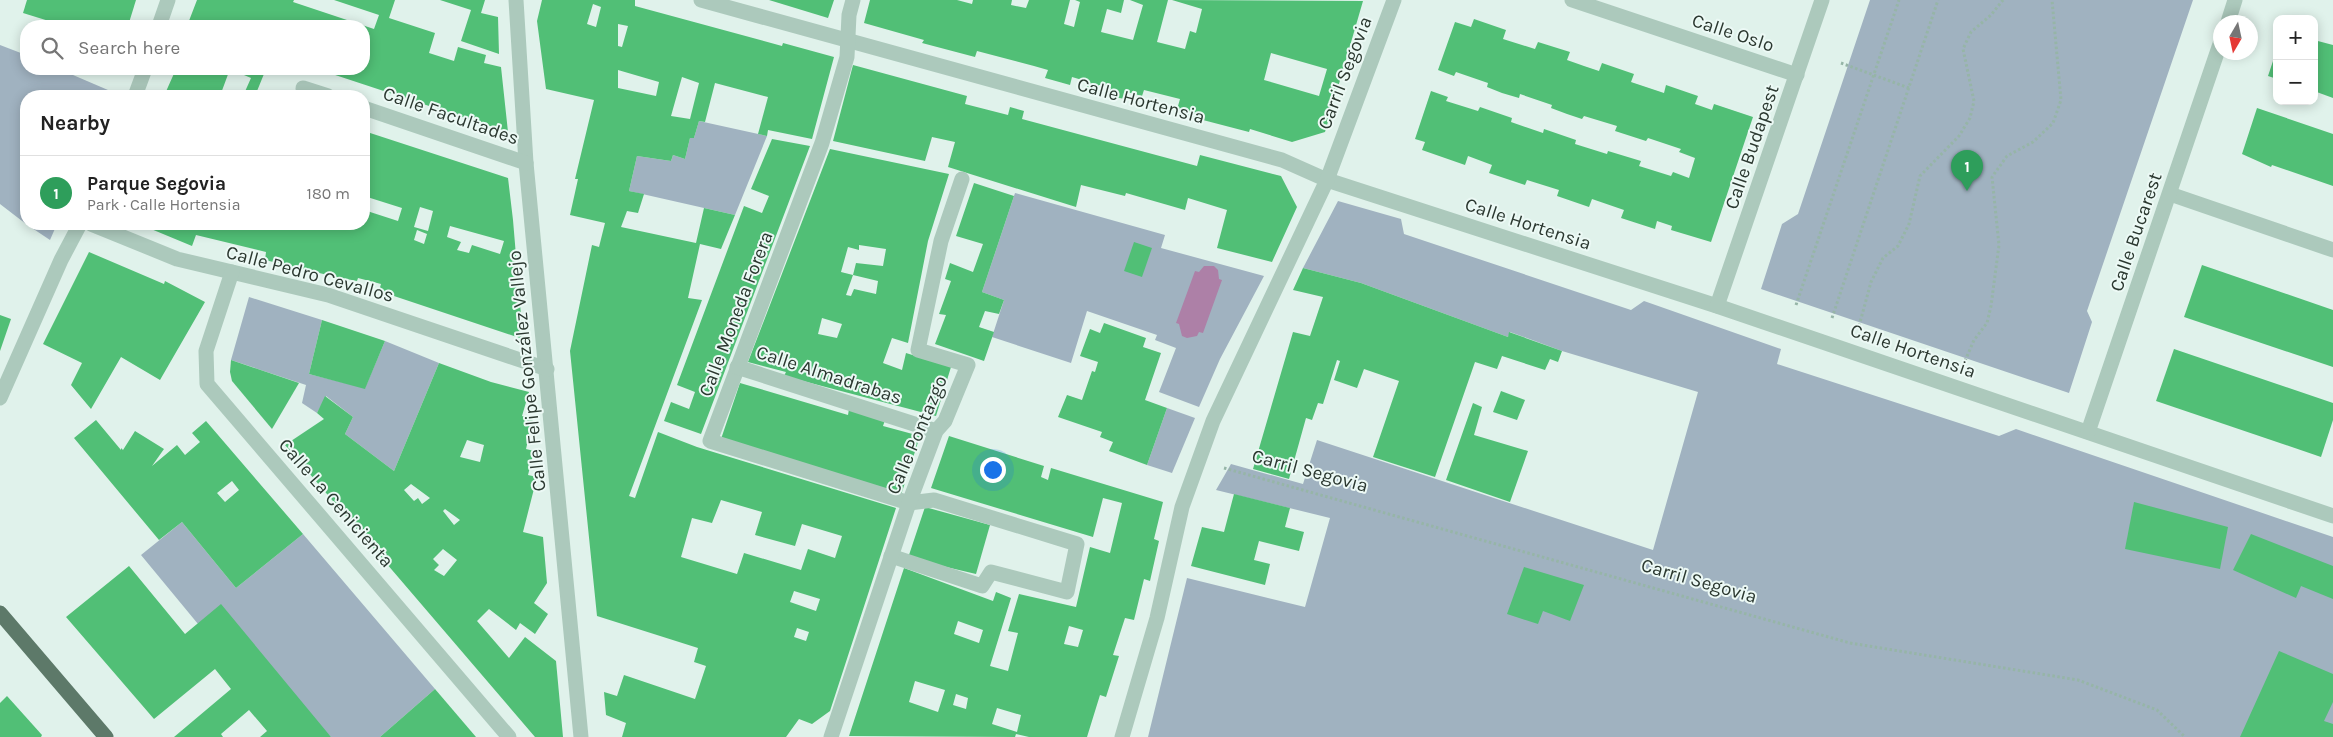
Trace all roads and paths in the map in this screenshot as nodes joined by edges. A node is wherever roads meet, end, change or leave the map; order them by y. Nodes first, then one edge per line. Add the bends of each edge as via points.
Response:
1 (168, 0) edge
2 (516, 0) edge
3 (701, 0) edge
4 (853, 0) edge
5 (1394, 0) edge
6 (1572, 0) edge
7 (1822, 0) edge
8 (1899, 0) edge
9 (1938, 0) edge
10 (2004, 0) edge
11 (2052, 0) edge
12 (2235, 0) edge
13 (2230, 15) edge
14 (162, 20) edge
15 (847, 40) junction
16 (2215, 60) edge
17 (1841, 63) dead end
18 (143, 75) edge
19 (1797, 75) junction
20 (1874, 75) junction
21 (303, 88) dead end
22 (1909, 88) junction
23 (137, 90) edge
24 (309, 90) edge
25 (370, 110) edge
26 (526, 163) junction
27 (962, 179) dead end
28 (1327, 180) junction
29 (2170, 194) junction
30 (77, 230) edge
31 (106, 230) edge
32 (2333, 250) edge
33 (232, 272) junction
34 (1718, 306) junction
35 (1794, 308) dead end
36 (1831, 320) dead end
37 (1858, 329) dead end
38 (1964, 364) dead end
39 (737, 367) junction
40 (547, 369) junction
41 (0, 398) edge
42 (936, 431) junction
43 (2088, 432) junction
44 (1197, 461) junction
45 (910, 503) junction
46 (2333, 516) edge
47 (891, 556) junction
48 (0, 613) edge
49 (106, 737) edge
50 (509, 737) edge
51 (581, 737) edge
52 (831, 737) edge
53 (1122, 737) edge
54 (2185, 737) edge

1 - 14 street
2 - 26 street, Calle Felipe González Vallejo
3 - 15 street, Calle Hortensia
4 - 15 street, Calle Moneda Forera
5 - 28 street, Carril Segovia
6 - 19 street, Calle Oslo
7 - 19 street, Calle Budapest
8 - 20 path
9 - 22 path
10 - 37 path via 1972,32 1962,49 1974,100 1970,118 1958,136 1920,176 1909,224 1898,246 1883,258 1871,282
11 - 38 path via 2061,100 2053,123 2033,142 2007,156 1992,177 2000,245 1991,306 1986,324 1974,340
12 - 13 street
15 - 28 street, Calle Hortensia via 1282,160
15 - 39 street, Calle Moneda Forera via 847,57 822,144
16 - 29 street, Calle Bucarest
17 - 20 path
18 - 23 street
19 - 34 street, Calle Budapest
20 - 22 path
20 - 35 path
21 - 24 street
22 - 36 path
25 - 26 street, Calle Facultades
26 - 40 street, Calle Felipe González Vallejo
27 - 42 street, Calle Pontazgo via 941,241 918,350 968,365 946,421
28 - 34 street, Calle Hortensia
28 - 44 street, Carril Segovia
29 - 32 street
29 - 43 street, Calle Bucarest
30 - 41 street
31 - 33 street, Calle Pedro Cevallos via 177,259
33 - 40 street, Calle Pedro Cevallos via 328,295
33 - 50 street, Calle La Cenicienta via 206,351 207,384
34 - 43 street, Calle Hortensia
39 - 42 street, Calle Almadrabas
39 - 45 street, Calle Moneda Forera via 710,441
40 - 51 street, Calle Felipe González Vallejo
42 - 45 street, Calle Pontazgo
43 - 46 street, Calle Hortensia
44 - 53 street, Carril Segovia via 1182,507 1158,618
44 - 54 path, Carril Segovia via 1850,643 2078,680 2157,710
45 - 47 street, Calle Pontazgo
45 - 47 street via 934,500 1077,544 1067,592 992,572 982,586
47 - 52 street, Calle Pontazgo
48 - 49 main road

